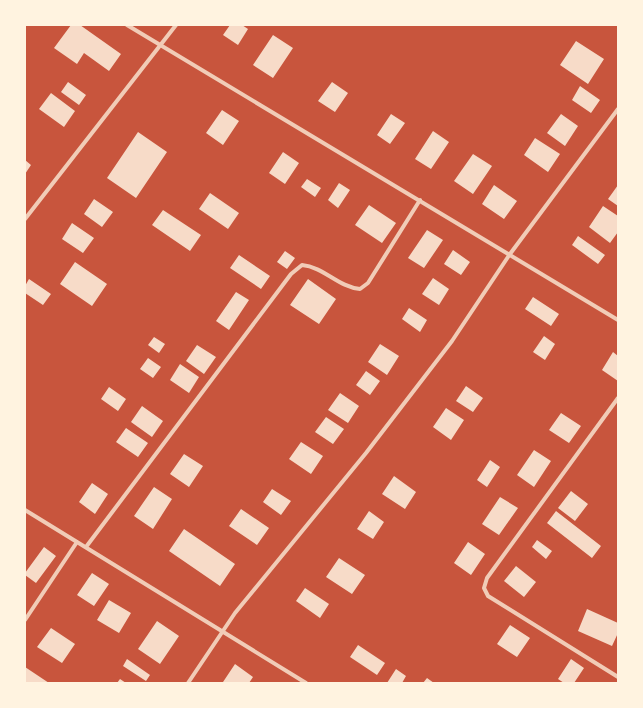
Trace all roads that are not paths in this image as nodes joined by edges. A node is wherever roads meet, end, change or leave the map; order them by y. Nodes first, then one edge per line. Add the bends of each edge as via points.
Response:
1 (127, 25) edge
2 (176, 25) edge
3 (161, 46) junction
4 (618, 110) edge
5 (420, 200) junction
6 (25, 219) edge
7 (510, 254) junction
8 (618, 320) edge
9 (618, 398) edge
10 (25, 510) edge
11 (77, 542) junction
12 (86, 547) junction
13 (25, 620) edge
14 (223, 631) junction
15 (618, 677) edge
16 (188, 683) edge
17 (306, 683) edge

1 - 3 street
2 - 3 street
3 - 5 street
3 - 6 street
4 - 7 street
5 - 7 street
5 - 12 street via 368,283 360,289 350,288 312,266 302,265 291,274
7 - 8 street
7 - 14 street via 452,341
9 - 15 street via 487,578 484,588 488,596
10 - 11 street
11 - 12 street
11 - 13 street
12 - 14 street
14 - 16 street
14 - 17 street

